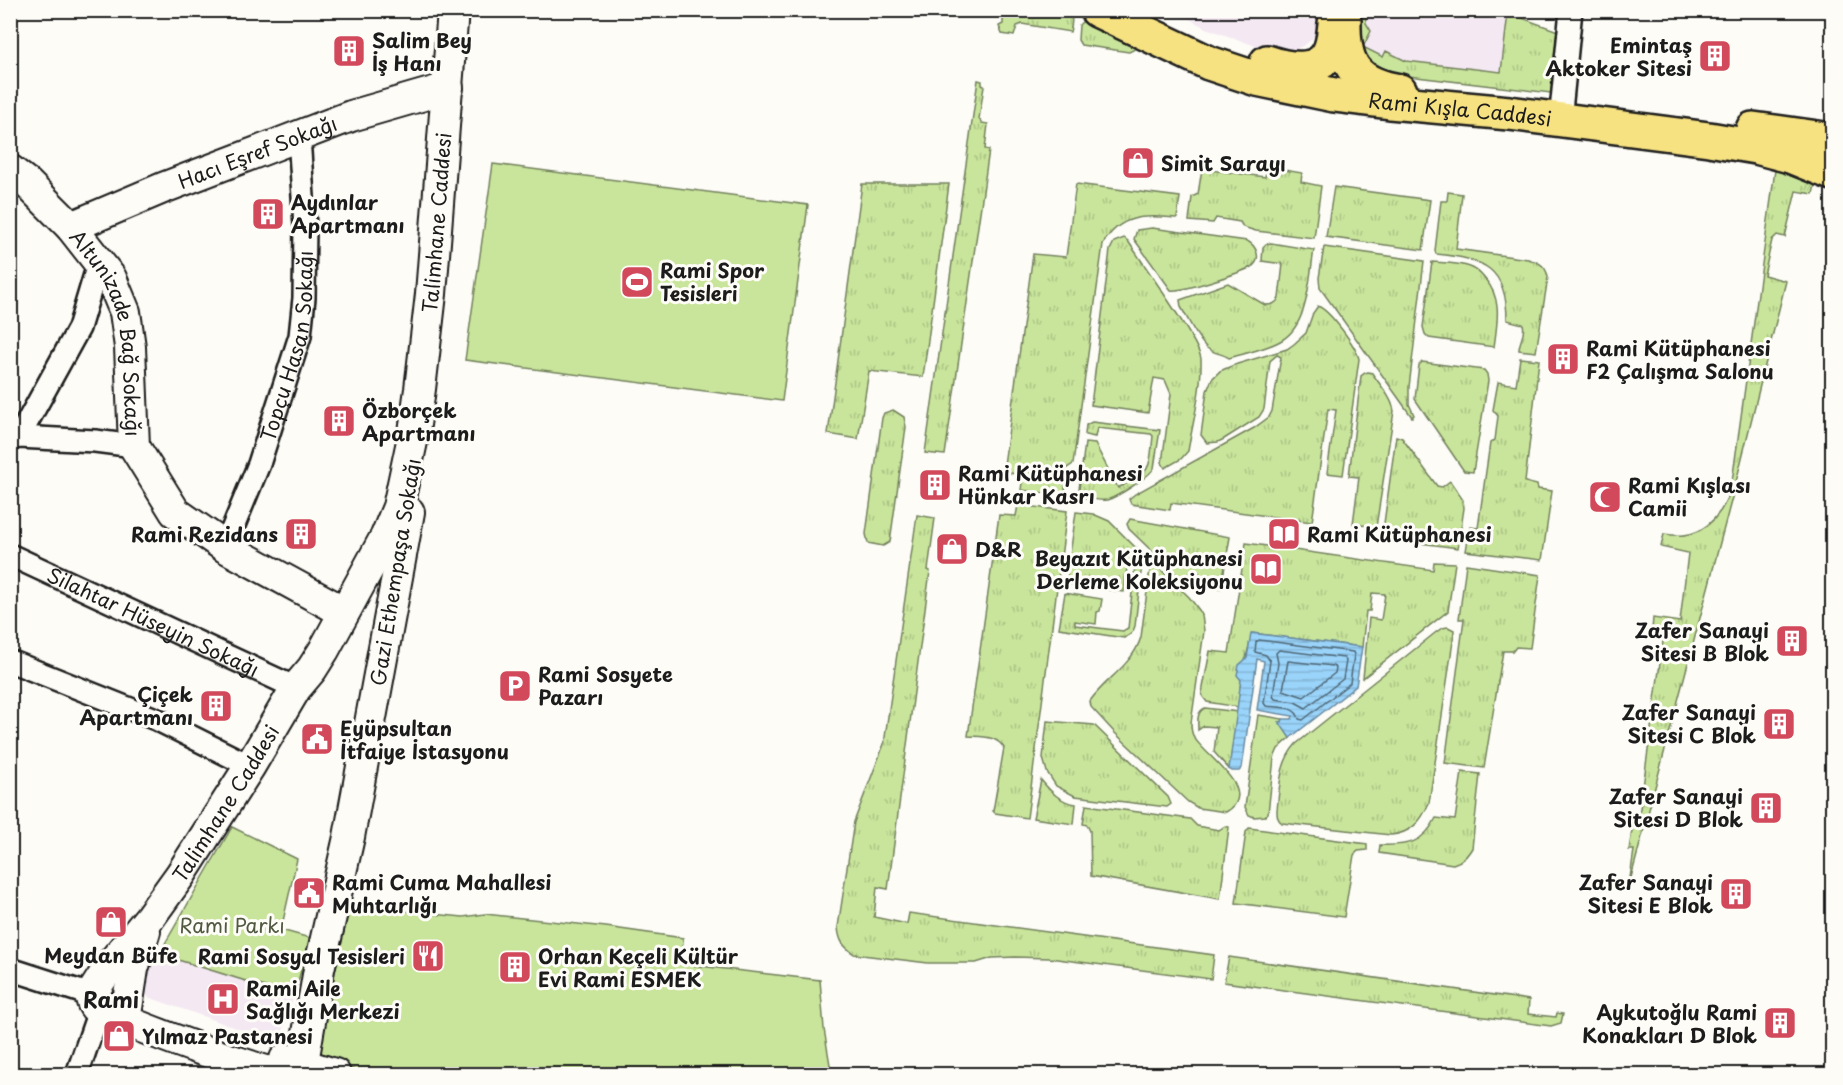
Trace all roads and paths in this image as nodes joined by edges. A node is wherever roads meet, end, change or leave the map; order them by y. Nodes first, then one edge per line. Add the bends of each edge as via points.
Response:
1 (453, 10) edge
2 (1097, 10) edge
3 (1146, 10) edge
4 (1338, 10) edge
5 (1345, 10) edge
6 (1570, 10) edge
7 (448, 88) junction
8 (1509, 113) junction
9 (1560, 121) junction
10 (1653, 131) junction
11 (299, 137) junction
12 (1833, 140) edge
13 (10, 170) edge
14 (1833, 173) edge
15 (71, 227) junction
16 (99, 261) junction
17 (414, 432) junction
18 (15, 438) edge
19 (134, 446) junction
20 (225, 547) junction
21 (10, 555) edge
22 (338, 609) junction
23 (10, 661) edge
24 (296, 688) junction
25 (250, 766) junction
26 (10, 969) edge
27 (109, 1006) junction
28 (303, 1070) edge
29 (77, 1074) edge
30 (276, 1074) edge
31 (335, 1074) edge

1 - 7 street, Talimhane Caddesi
2 - 8 main road, Rami Kışla Caddesi via 1209,63 1257,79 1334,95
3 - 4 main road via 1210,41 1300,69 1327,56
5 - 8 main road via 1347,58 1361,78 1372,85 1477,101
6 - 9 street
7 - 11 street, Hacı Eşref Sokağı via 351,116
7 - 17 street, Talimhane Caddesi via 431,294
8 - 9 main road, Rami Kışla Caddesi
9 - 10 main road, Rami Kışla Caddesi
10 - 12 main road via 1726,126
10 - 14 main road, Rami Kışla Caddesi via 1756,147
11 - 15 street, Hacı Eşref Sokağı
11 - 20 street, Topçu Hasan Sokağı via 305,226 300,336 259,464
13 - 15 street, Altunizade Bağ Sokağı
15 - 16 street, Altunizade Bağ Sokağı
16 - 18 street via 79,328
16 - 19 street, Altunizade Bağ Sokağı via 125,312
17 - 22 street, Talimhane Caddesi via 390,498
17 - 28 street, Gazi Ethempaşa Sokağı via 409,513 349,837 319,969
18 - 19 street
19 - 20 street, Altunizade Bağ Sokağı via 175,512
20 - 22 street, Altunizade Bağ Sokağı
21 - 24 street, Silahtar Hüseyin Sokağı
22 - 24 street, Talimhane Caddesi via 312,639 298,670
23 - 25 street via 158,720
24 - 25 street, Talimhane Caddesi
25 - 27 street, Talimhane Caddesi via 181,874 111,964
26 - 27 street
27 - 28 street via 156,1015
27 - 29 street
27 - 30 street via 150,1032
28 - 31 street

